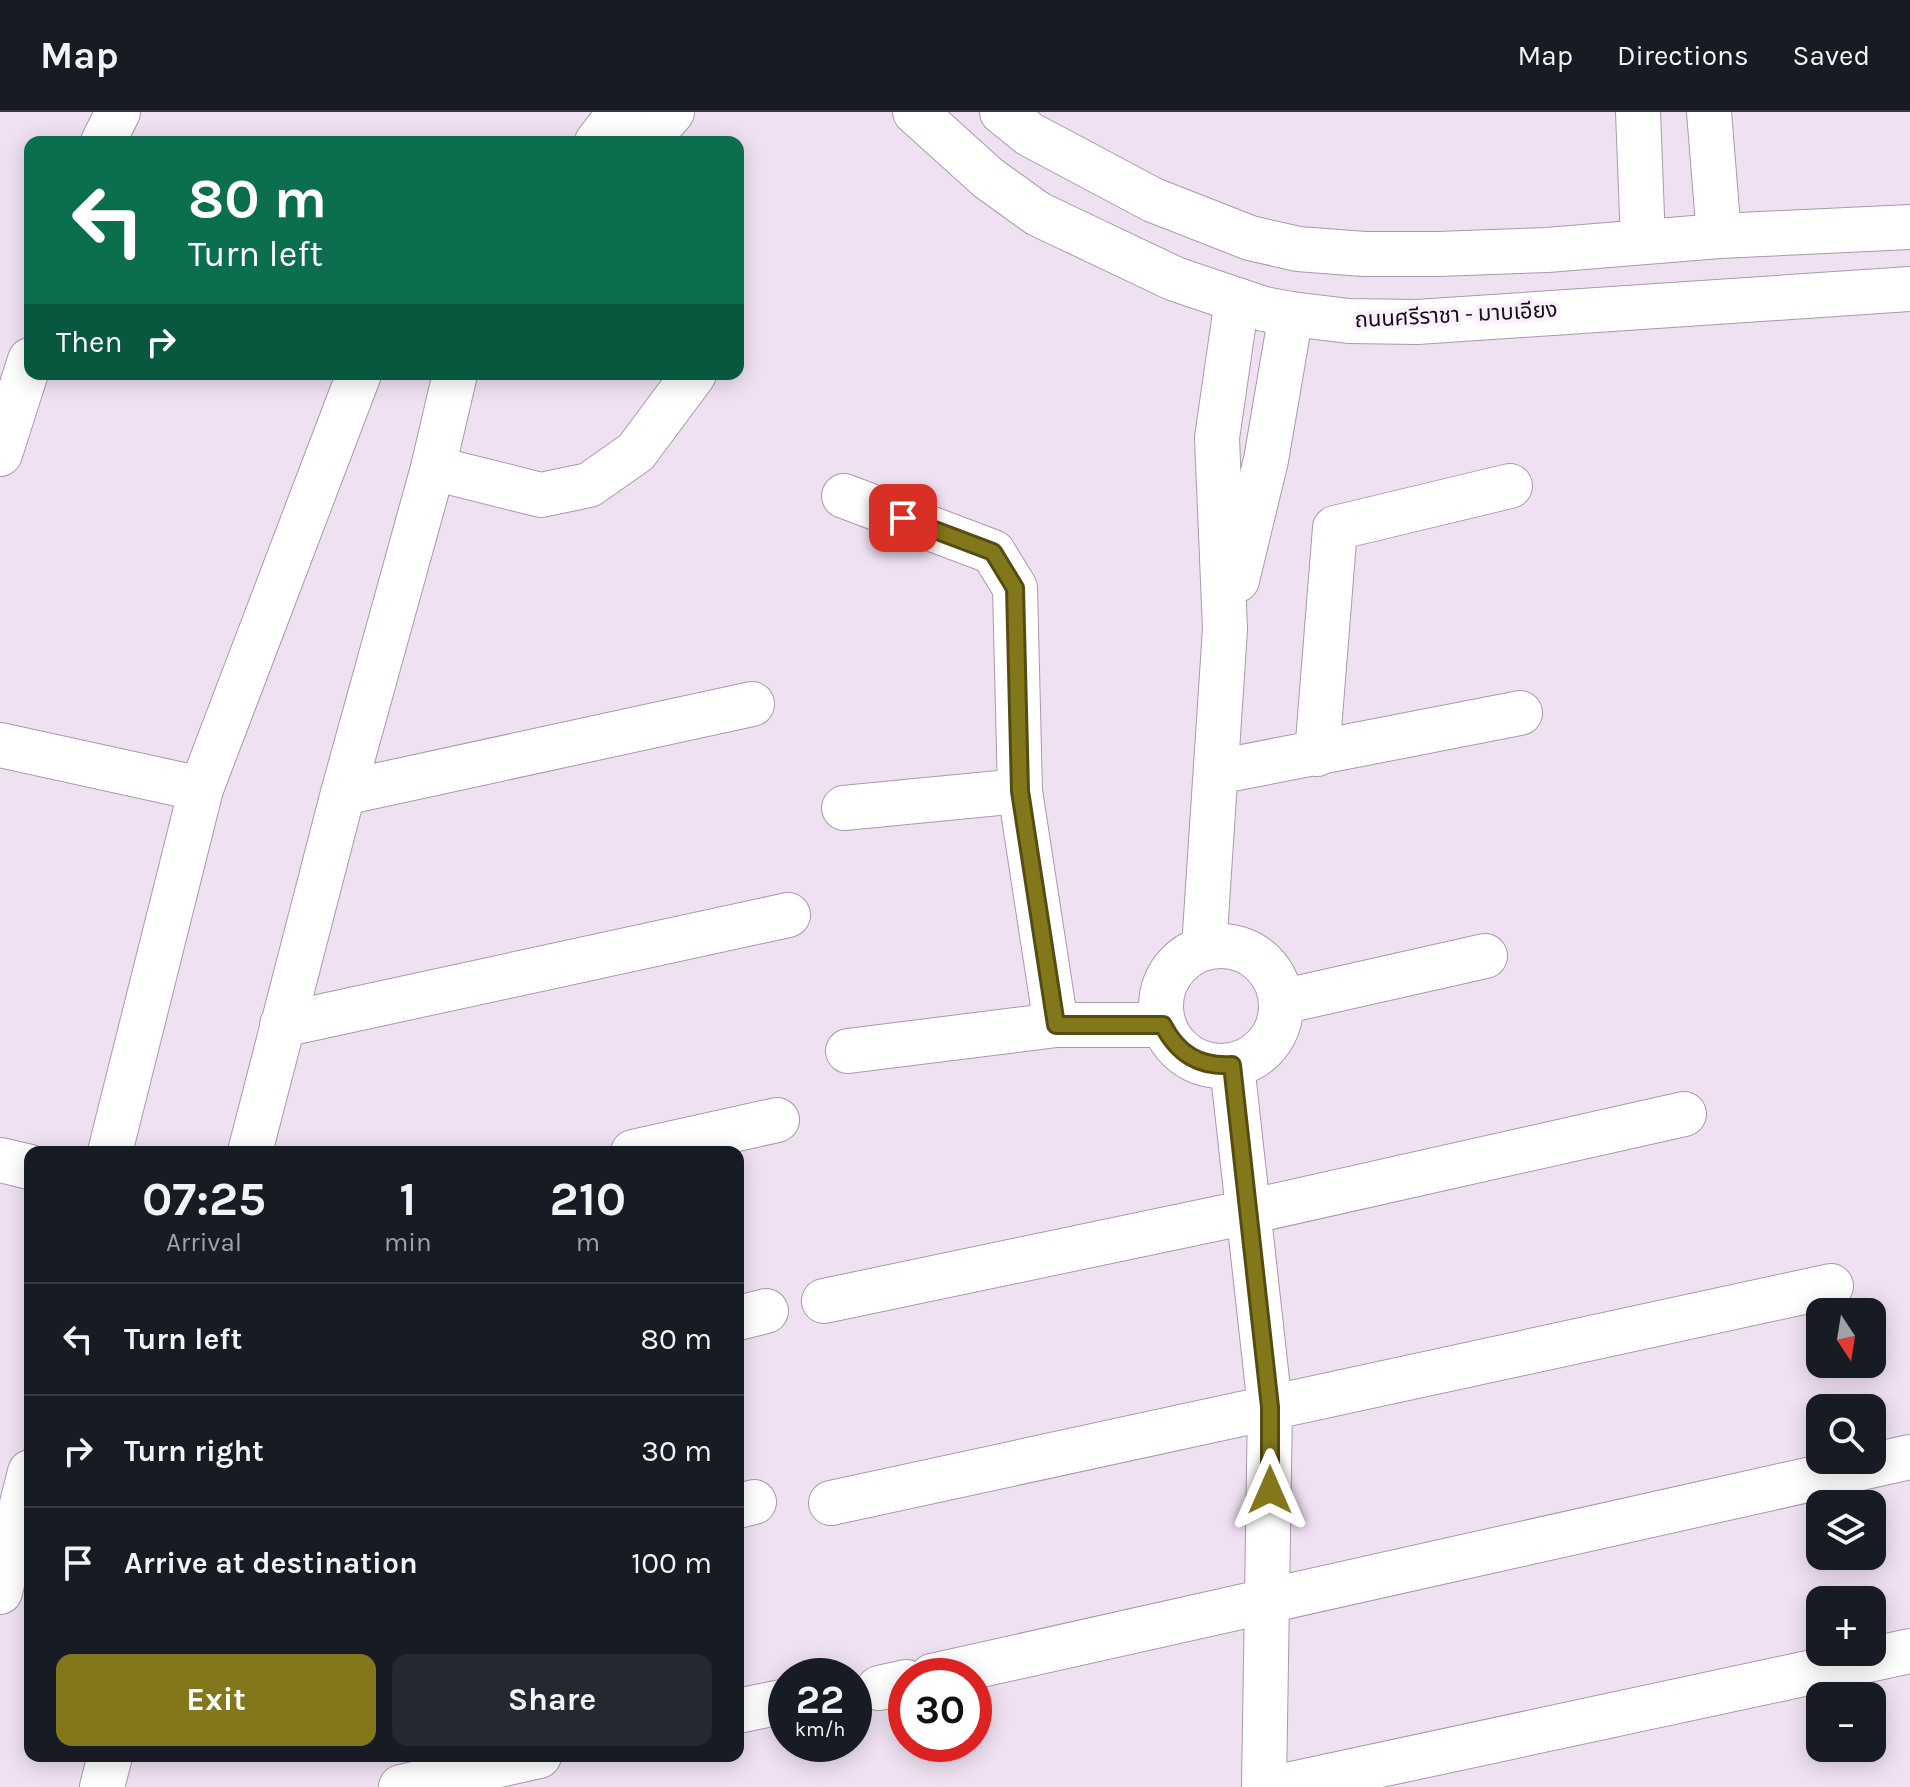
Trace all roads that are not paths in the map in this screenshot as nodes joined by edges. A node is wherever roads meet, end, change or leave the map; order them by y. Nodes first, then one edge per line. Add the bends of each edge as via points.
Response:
1 (118, 112) edge
2 (620, 112) edge
3 (672, 112) edge
4 (915, 112) edge
5 (1002, 112) edge
6 (1638, 112) edge
7 (1709, 112) edge
8 (106, 136) edge
9 (602, 136) edge
10 (650, 136) edge
11 (1910, 227) edge
12 (1719, 236) junction
13 (1643, 242) junction
14 (1910, 289) edge
15 (1237, 300) junction
16 (1291, 314) junction
17 (0, 354) edge
18 (24, 360) edge
19 (24, 380) edge
20 (357, 380) edge
21 (454, 380) edge
22 (690, 380) edge
23 (0, 454) edge
24 (433, 468) junction
25 (1510, 486) dead end
26 (844, 496) dead end
27 (1225, 629) junction
28 (752, 704) dead end
29 (1520, 713) dead end
30 (0, 745) edge
31 (1317, 754) junction
32 (1217, 772) junction
33 (201, 789) junction
34 (1020, 791) junction
35 (343, 793) junction
36 (844, 808) dead end
37 (788, 915) dead end
38 (1204, 948) junction
39 (1485, 956) dead end
40 (1281, 1002) junction
41 (282, 1025) junction
42 (1056, 1025) junction
43 (1163, 1025) junction
44 (848, 1051) dead end
45 (1232, 1065) junction
46 (1684, 1114) dead end
47 (777, 1120) dead end
48 (112, 1146) edge
49 (252, 1146) edge
50 (660, 1146) edge
51 (0, 1160) edge
52 (24, 1166) edge
53 (1248, 1212) junction
54 (1831, 1286) dead end
55 (824, 1301) dead end
56 (1270, 1407) junction
57 (1910, 1457) edge
58 (24, 1496) edge
59 (831, 1503) dead end
60 (0, 1590) edge
61 (1269, 1600) junction
62 (1910, 1651) edge
63 (992, 1662) edge
64 (768, 1705) edge
65 (744, 1710) edge
66 (108, 1762) edge
67 (512, 1762) edge
68 (102, 1787) edge
69 (401, 1787) edge
70 (1264, 1787) edge
71 (1278, 1787) edge

1 - 8 street
2 - 9 street
3 - 10 street
4 - 15 street, ถนนศรีราชา - มาบเอียง via 988,178 1038,214 1137,263
5 - 13 street via 1029,134 1153,200 1273,245 1364,254 1438,254
6 - 13 street
7 - 12 street
11 - 12 street
12 - 13 street
14 - 16 street, ถนนศรีราชา - มาบเอียง via 1417,322
15 - 16 street, ถนนศรีราชา - มาบเอียง
15 - 27 street via 1217,438
16 - 27 street via 1266,460
17 - 18 street
19 - 23 street
20 - 33 street
21 - 24 street
22 - 24 street via 636,452 589,485 541,495
24 - 35 street
25 - 31 street via 1335,528
26 - 34 street via 993,552 1015,588
27 - 32 street
28 - 35 street
29 - 31 street
30 - 33 street
31 - 32 street
32 - 38 street
33 - 48 street
34 - 36 street
34 - 42 street
35 - 41 street
37 - 41 street
38 - 40 street via 1239,948 1256,956 1269,969
38 - 43 street via 1172,970 1163,987
39 - 40 street
40 - 45 street via 1273,1036 1248,1059
41 - 49 street
42 - 43 street
42 - 44 street
43 - 45 street via 1183,1053 1206,1064
45 - 53 street
46 - 53 street
47 - 50 street
51 - 52 street
53 - 55 street
53 - 56 street
54 - 56 street
56 - 59 street
56 - 61 street
57 - 61 street
58 - 60 street
61 - 63 street
61 - 70 street
62 - 71 street
64 - 65 street
66 - 68 street
67 - 69 street

